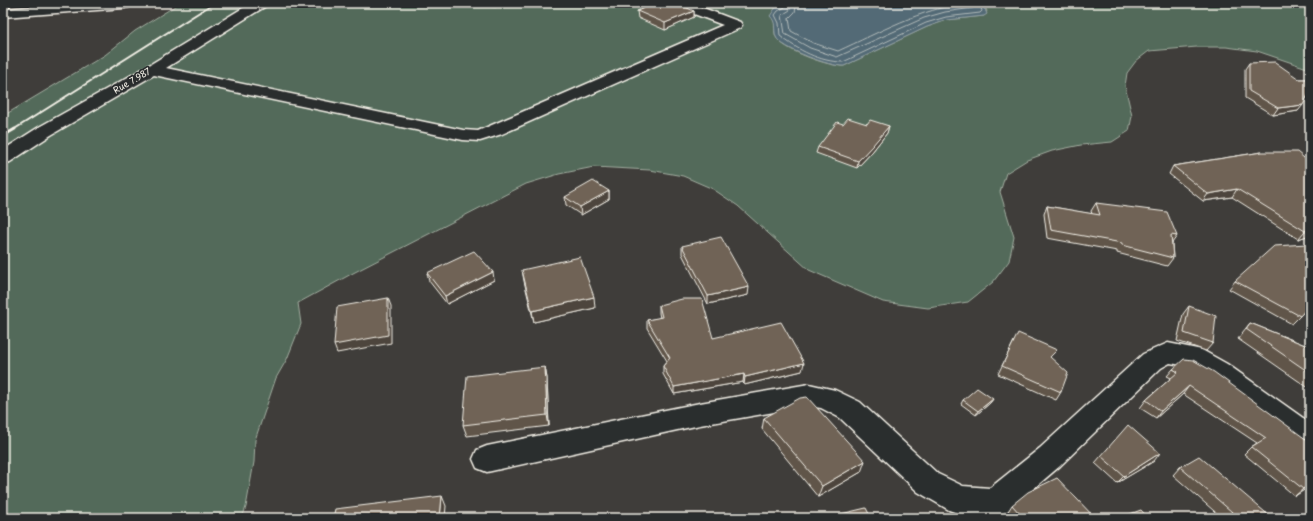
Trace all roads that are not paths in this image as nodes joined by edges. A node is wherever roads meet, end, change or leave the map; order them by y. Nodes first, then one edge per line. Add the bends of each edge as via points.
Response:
1 (261, 3) edge
2 (678, 3) edge
3 (124, 4) edge
4 (3, 13) edge
5 (152, 70) junction
6 (3, 158) edge
7 (1310, 438) edge
8 (487, 458) dead end

1 - 5 street, Rue 7.987
2 - 5 street via 735,24 480,136 463,135
3 - 4 street
5 - 6 street, Rue 7.987
7 - 8 street via 1193,357 1168,353 1152,361 1050,457 995,502 960,500 928,483 850,410 826,398 809,395 700,414

